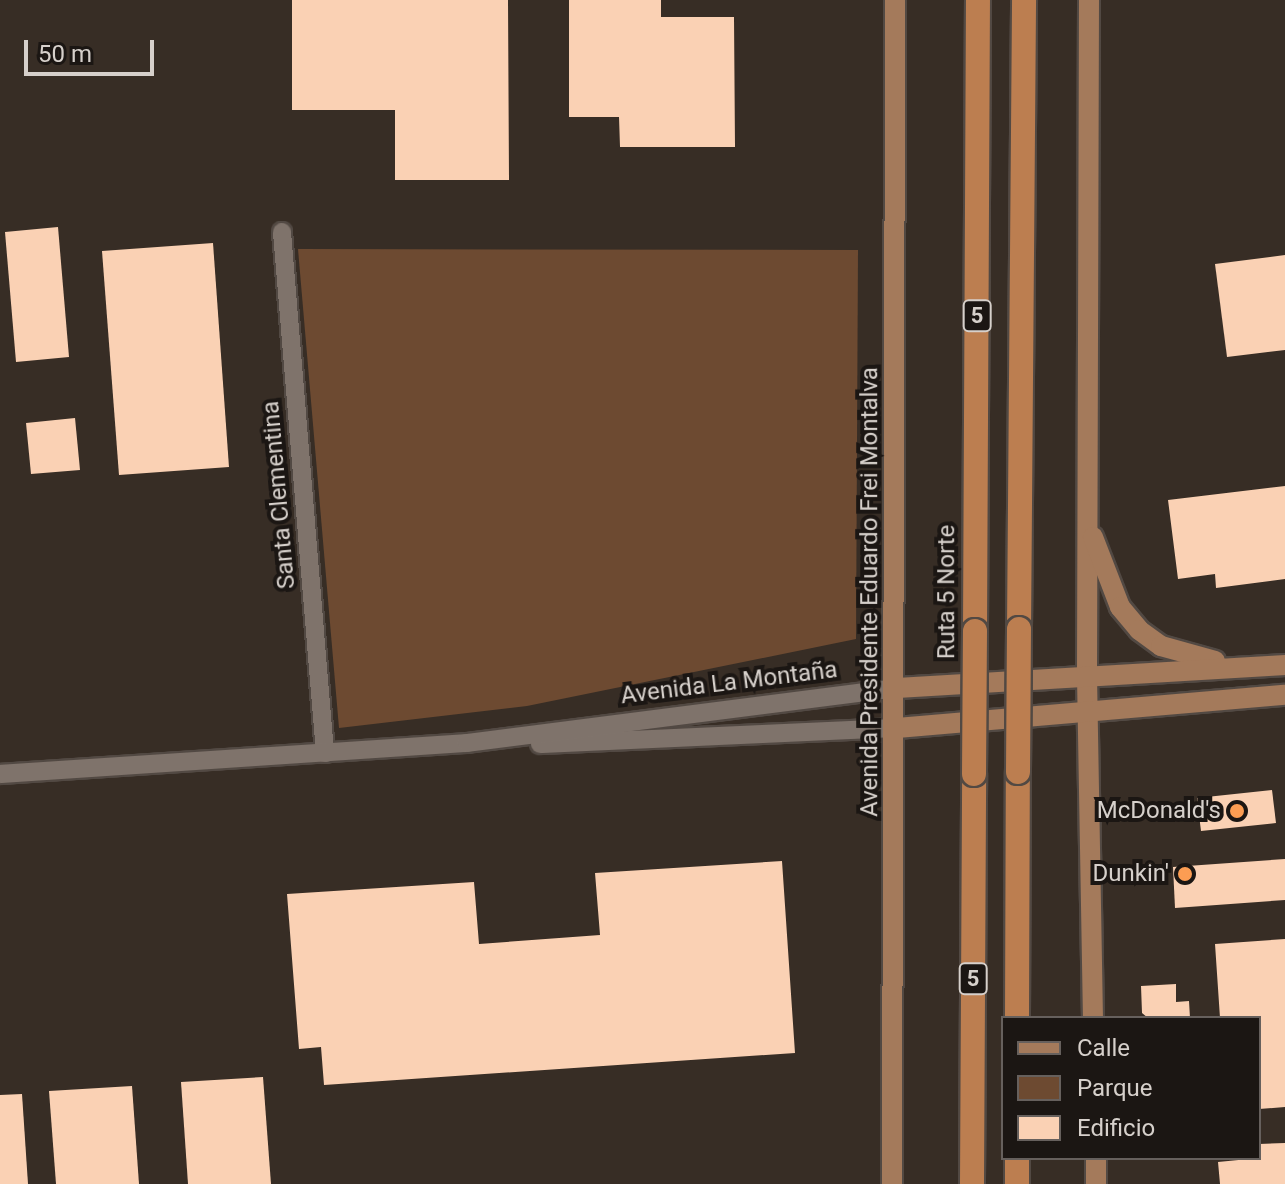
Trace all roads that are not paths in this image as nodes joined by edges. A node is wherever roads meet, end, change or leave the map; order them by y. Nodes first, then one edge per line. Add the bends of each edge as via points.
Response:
1 (895, 0) edge
2 (978, 0) edge
3 (1024, 0) edge
4 (1089, 0) edge
5 (282, 232) dead end
6 (1088, 521) junction
7 (1285, 665) edge
8 (1263, 666) junction
9 (1087, 676) junction
10 (897, 688) junction
11 (1285, 695) edge
12 (1088, 711) junction
13 (897, 728) junction
14 (467, 743) junction
15 (325, 753) junction
16 (0, 774) edge
17 (1017, 1016) edge
18 (1093, 1016) edge
19 (1017, 1160) edge
20 (1096, 1160) edge
21 (892, 1184) edge
22 (972, 1184) edge
23 (1017, 1184) edge
24 (1096, 1184) edge

1 - 10 main road, Avenida Presidente Eduardo Frei Montalva
2 - 22 highway, Ruta 5 Norte / 5, bridge
3 - 17 highway, 5, bridge
4 - 6 main road
5 - 15 street, Santa Clementina
6 - 8 main road via 1120,607 1149,638 1193,657
6 - 9 main road
7 - 8 main road, Avenida La Montaña
8 - 9 main road, Avenida La Montaña
9 - 10 main road, Avenida La Montaña
9 - 12 main road
10 - 13 main road, Avenida Presidente Eduardo Frei Montalva
10 - 14 street, Avenida La Montaña
11 - 12 main road, Avenida La Montaña
12 - 13 main road, Avenida La Montaña
12 - 18 main road
13 - 14 street, Avenida La Montaña via 658,742
13 - 21 main road, Avenida Presidente Eduardo Frei Montalva
14 - 15 street, Avenida La Montaña
15 - 16 street, Avenida La Montaña
19 - 23 highway
20 - 24 main road

